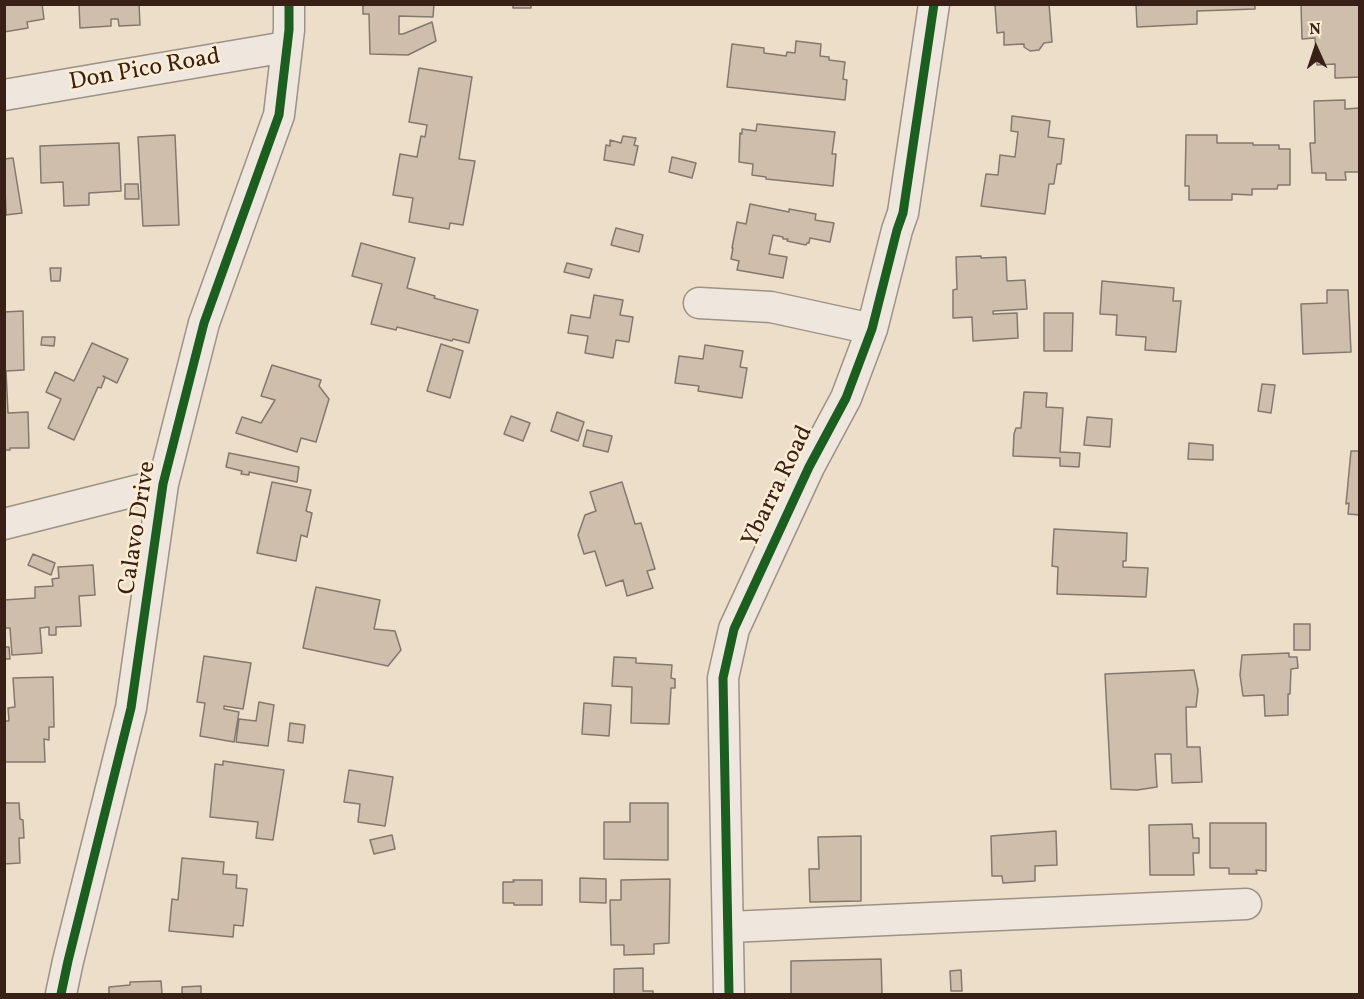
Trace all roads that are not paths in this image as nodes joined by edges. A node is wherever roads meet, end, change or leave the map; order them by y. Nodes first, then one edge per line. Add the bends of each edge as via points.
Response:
1 (289, 4) edge
2 (934, 4) edge
3 (286, 47) junction
4 (4, 94) edge
5 (699, 303) dead end
6 (872, 329) junction
7 (163, 484) junction
8 (4, 524) edge
9 (1246, 904) dead end
10 (729, 927) junction
11 (61, 994) edge
12 (729, 994) edge

1 - 3 street, Calavo Drive
2 - 6 street, Ybarra Road via 903,213
3 - 4 street, Don Pico Road
3 - 7 street, Calavo Drive via 279,116 204,323
5 - 6 street via 771,307
6 - 10 street, Ybarra Road via 846,398 809,467 734,629 723,678
7 - 8 street
7 - 11 street, Calavo Drive via 132,708
9 - 10 street
10 - 12 street, Ybarra Road

